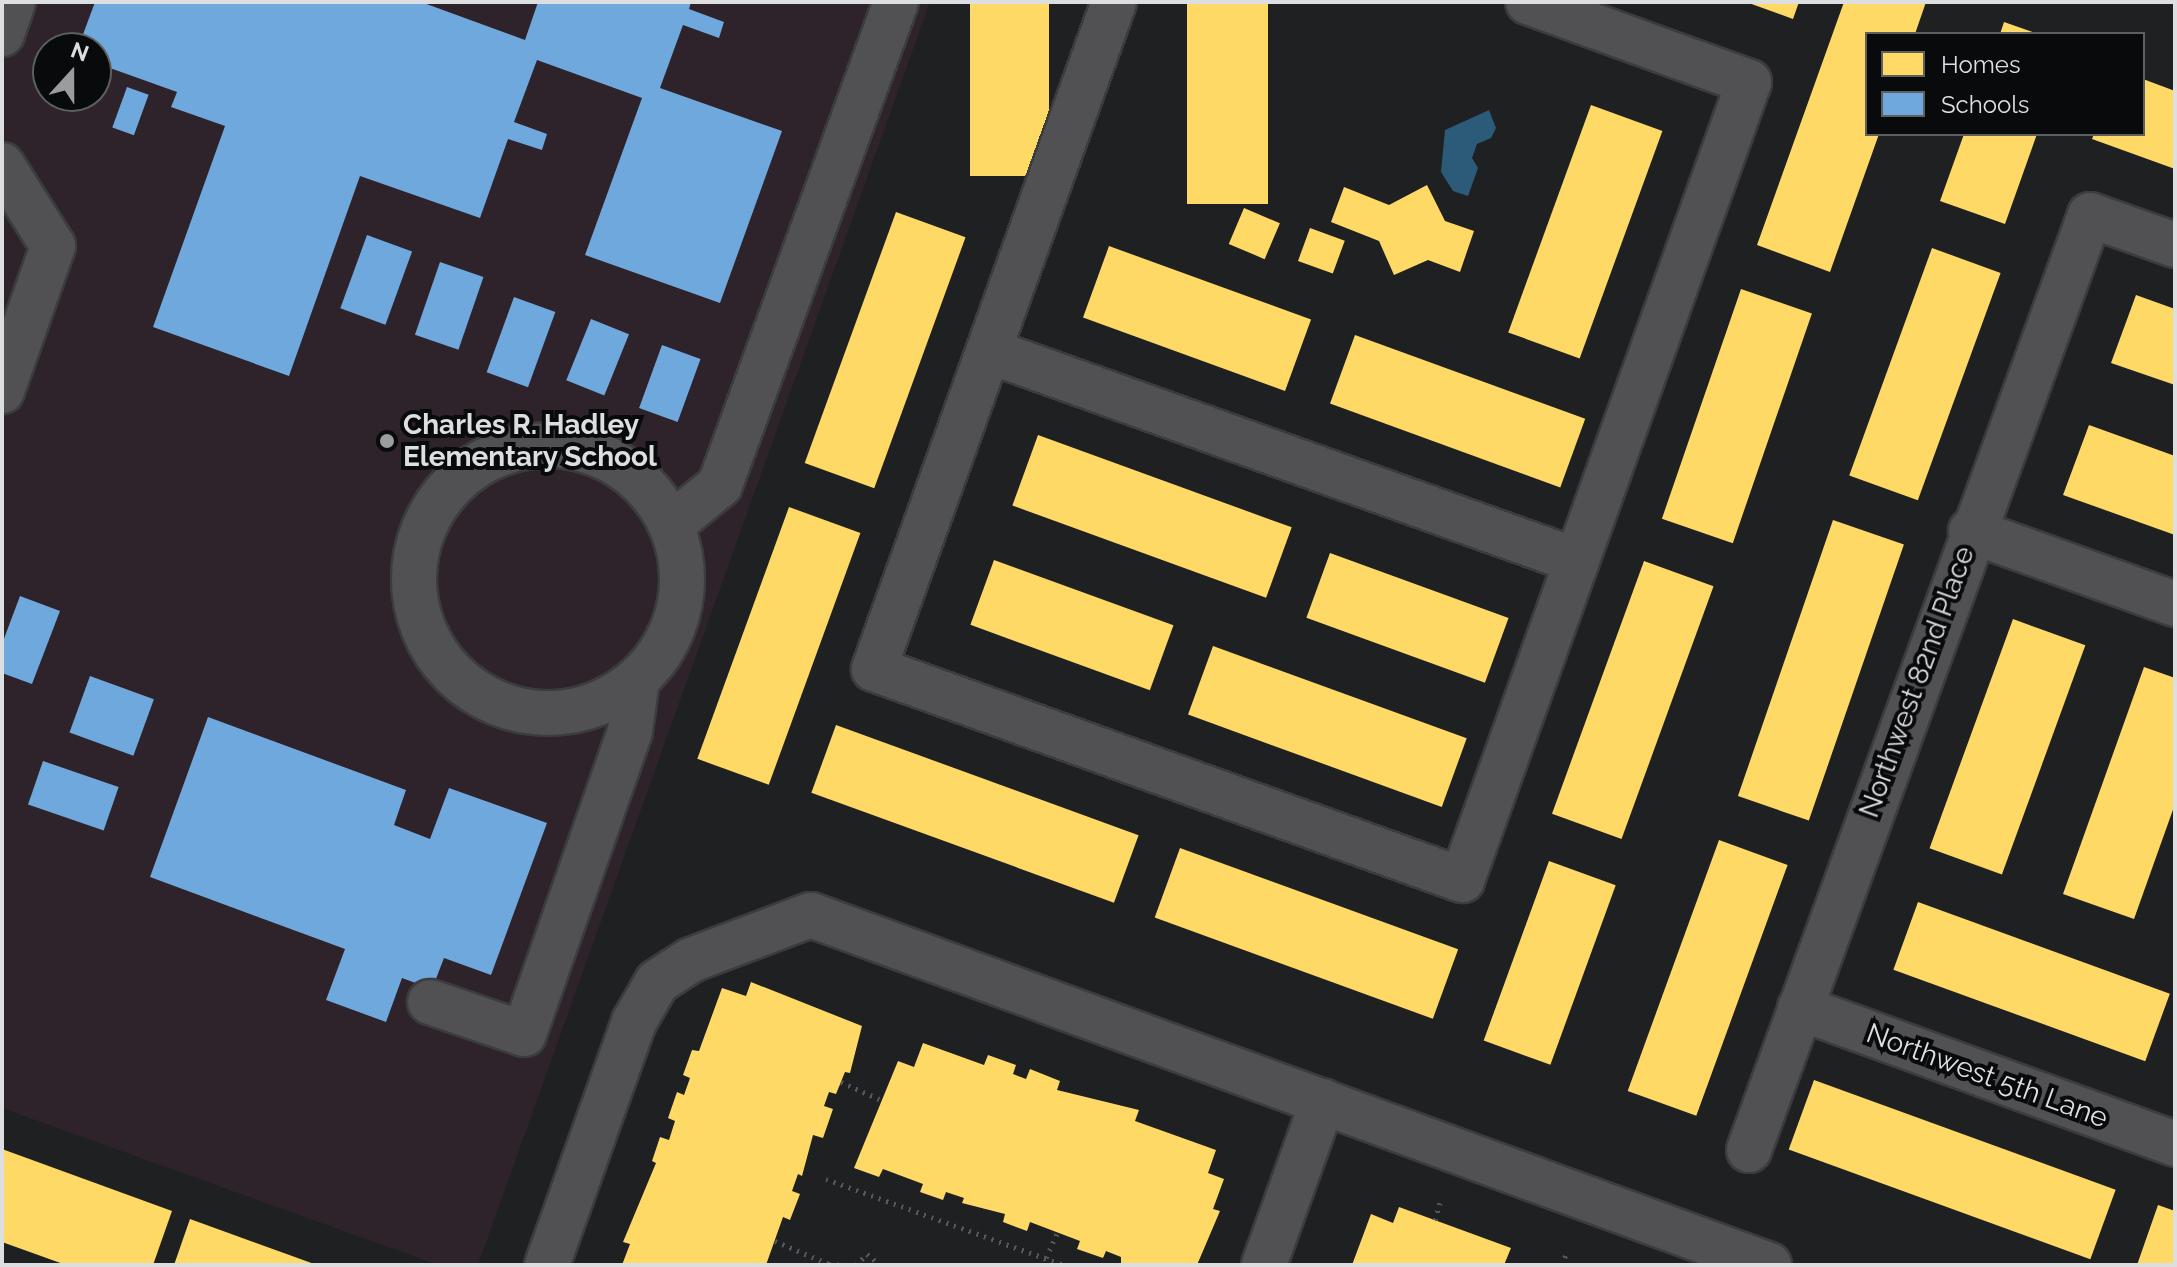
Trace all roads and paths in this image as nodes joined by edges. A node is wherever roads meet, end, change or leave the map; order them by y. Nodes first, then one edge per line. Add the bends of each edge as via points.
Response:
1 (13, 2) edge
2 (896, 2) edge
3 (1114, 2) edge
4 (1538, 4) edge
5 (2, 34) edge
6 (2, 165) edge
7 (2175, 245) edge
8 (989, 351) junction
9 (2, 391) edge
10 (671, 525) junction
11 (1971, 531) junction
12 (1577, 561) junction
13 (2175, 604) edge
14 (637, 680) junction
15 (430, 1002) dead end
16 (1800, 1008) junction
17 (841, 1082) dead end
18 (879, 1099) dead end
19 (1323, 1101) junction
20 (2175, 1144) edge
21 (1749, 1150) dead end
22 (826, 1179) dead end
23 (1440, 1203) dead end
24 (1435, 1220) dead end
25 (1057, 1233) dead end
26 (775, 1241) dead end
27 (1567, 1251) dead end
28 (1045, 1262) edge
29 (547, 1265) edge
30 (847, 1265) edge
31 (856, 1265) edge
32 (880, 1265) edge
33 (919, 1265) edge
34 (972, 1265) edge
35 (1064, 1265) edge
36 (1264, 1265) edge
37 (1562, 1265) edge
38 (1769, 1265) edge

1 - 5 street
2 - 10 street via 720,485
3 - 8 street
4 - 12 street via 1749,82
6 - 9 street via 53,246
7 - 11 street, Northwest 82nd Place via 2090,215
8 - 12 street
8 - 12 street via 874,669 1462,880
10 - 14 street via 681,558 680,603 660,655
10 - 14 street via 654,496 620,467 568,446 535,445 502,452 446,490 427,517 416,549 413,582 426,636 452,673 479,694 510,708 577,711 609,699
11 - 13 street
11 - 16 street, Northwest 82nd Place
14 - 15 street via 630,731 524,1034
16 - 20 street, Northwest 5th Lane
16 - 21 street, Northwest 82nd Place
17 - 18 path
19 - 29 street via 829,917 791,918 672,969 644,1001
19 - 36 street
19 - 38 street
22 - 28 path
23 - 24 path
25 - 28 path
26 - 30 path via 829,1264
27 - 37 path
28 - 35 path
31 - 32 path via 871,1254
33 - 34 path

